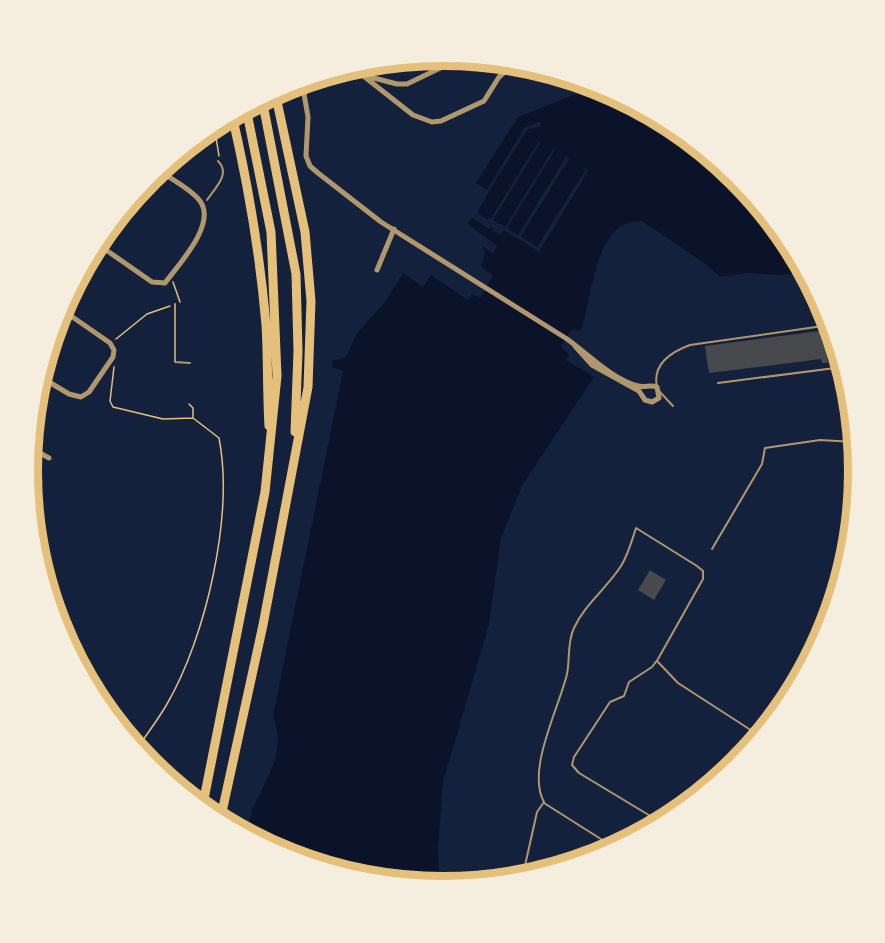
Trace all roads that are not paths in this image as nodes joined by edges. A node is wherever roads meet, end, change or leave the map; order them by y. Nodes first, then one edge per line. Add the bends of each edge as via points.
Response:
1 (444, 66) edge
2 (505, 72) edge
3 (362, 74) edge
4 (365, 76) junction
5 (304, 91) edge
6 (277, 102) edge
7 (264, 108) edge
8 (248, 117) edge
9 (234, 125) edge
10 (218, 161) road end
11 (166, 176) edge
12 (207, 200) dead end
13 (394, 229) junction
14 (104, 249) edge
15 (377, 270) dead end
16 (175, 304) road end
17 (69, 315) edge
18 (820, 326) edge
19 (575, 346) junction
20 (190, 363) dead end
21 (834, 368) edge
22 (656, 373) junction
23 (48, 381) edge
24 (718, 383) dead end
25 (648, 386) junction
26 (659, 389) junction
27 (643, 396) junction
28 (673, 406) dead end
29 (847, 442) edge
30 (38, 452) edge
31 (270, 452) junction
32 (295, 453) junction
33 (49, 458) dead end
34 (712, 549) dead end
35 (657, 661) junction
36 (753, 732) edge
37 (204, 799) edge
38 (544, 802) junction
39 (222, 811) edge
40 (653, 817) edge
41 (606, 842) edge
42 (524, 868) edge

1 - 4 street via 407,84
2 - 4 street via 484,101 437,122 413,115
3 - 4 street
5 - 13 street via 308,117 306,156 310,166
6 - 32 highway via 305,232 311,301 306,407
7 - 32 highway via 296,274
8 - 31 highway via 271,231 274,271 277,376
9 - 31 highway via 260,270
10 - 12 lane via 223,175
11 - 14 street via 198,199 206,220 169,278 158,285
13 - 15 street
13 - 19 street
16 - 20 lane via 175,362
17 - 23 street via 113,348 111,359 89,392 81,397
18 - 22 lane via 695,343 665,359
19 - 25 street via 630,382
19 - 27 street via 592,365
21 - 24 lane
22 - 25 lane
22 - 26 lane
25 - 26 street
25 - 27 street
26 - 27 street via 654,402
26 - 28 lane
29 - 34 lane via 820,440 765,448 760,467
30 - 33 street
31 - 37 highway via 243,616
32 - 39 highway
35 - 36 lane via 678,683
35 - 38 lane via 704,575 698,566 636,528 624,562 573,630 567,675 539,772 538,789
35 - 40 lane via 631,680 624,696 610,702 572,765
38 - 41 lane
38 - 42 lane via 537,812

